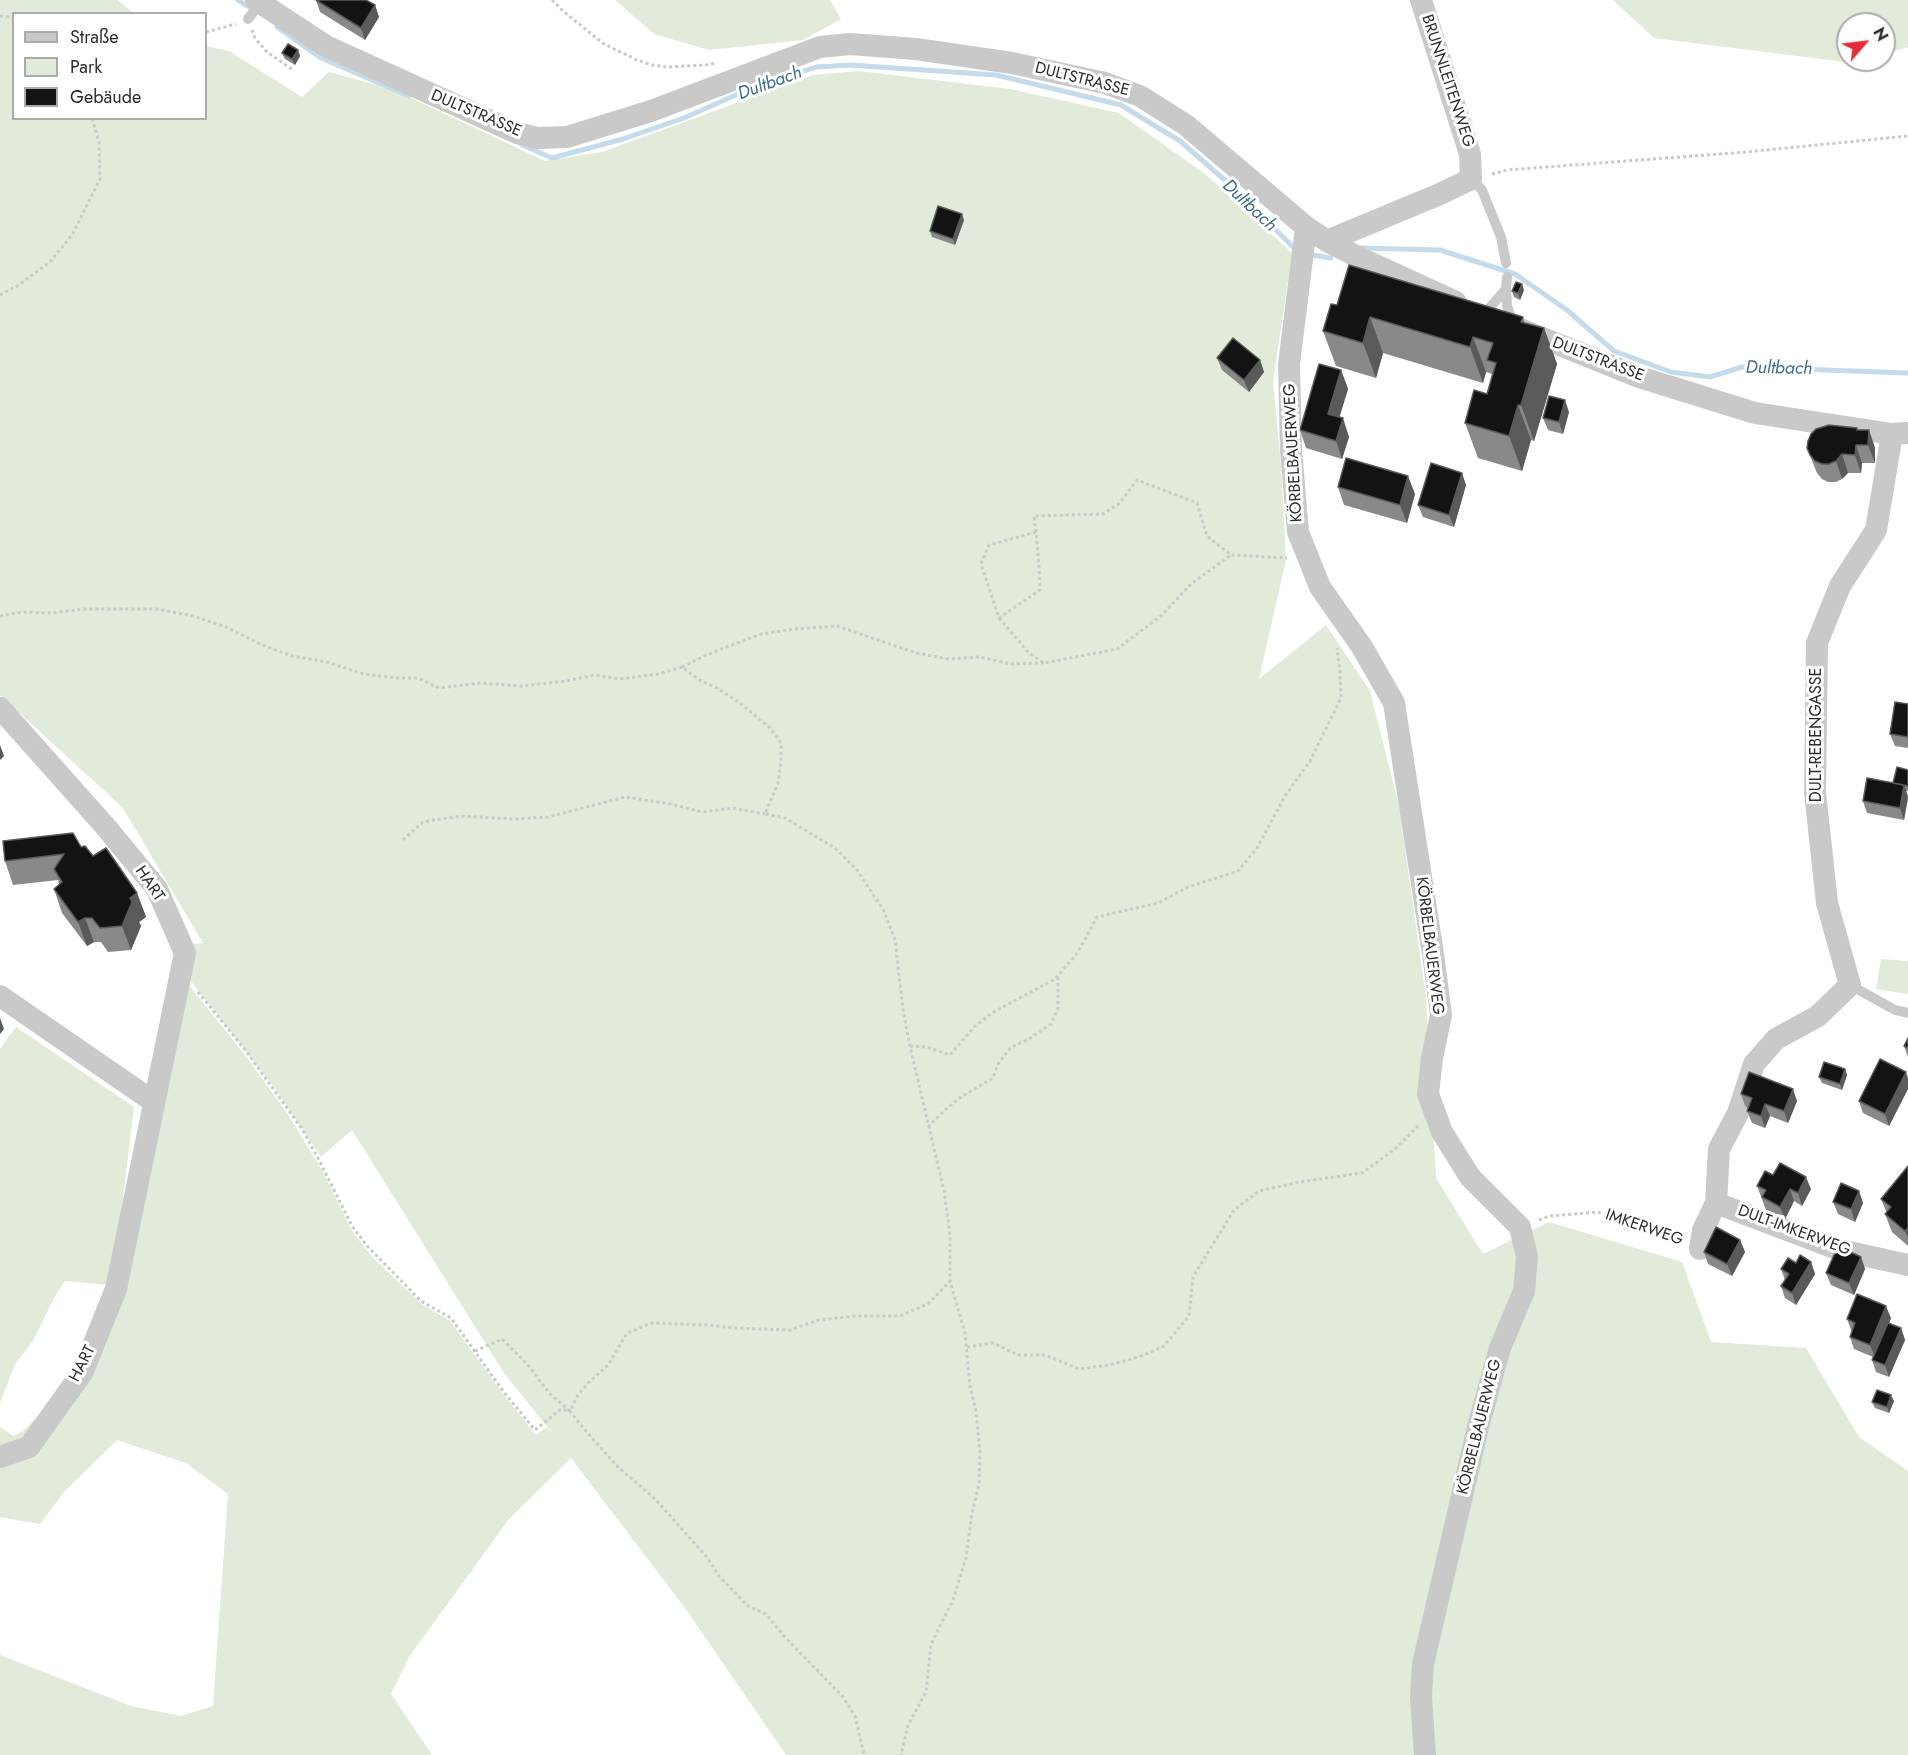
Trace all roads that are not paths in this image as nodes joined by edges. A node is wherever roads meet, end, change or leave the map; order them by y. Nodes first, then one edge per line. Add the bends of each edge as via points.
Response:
1 (1421, 0) edge
2 (255, 7) edge
3 (1471, 179) junction
4 (1306, 227) junction
5 (1327, 241) junction
6 (1506, 262) dead end
7 (1485, 313) junction
8 (1514, 326) junction
9 (1900, 433) edge
10 (0, 708) edge
11 (1850, 985) junction
12 (5, 1003) edge
13 (1908, 1013) edge
14 (154, 1102) junction
15 (1716, 1203) junction
16 (1700, 1249) road end
17 (1908, 1265) edge
18 (0, 1457) edge
19 (1425, 1755) edge

1 - 3 street, BRUNNLEITENWEG via 1470,154
2 - 4 street, DULTSTRASSE via 326,46 517,133 537,138 567,137 651,111 820,47 850,44 916,49 1012,63 1105,83 1140,96 1186,125
3 - 5 street
3 - 6 lane, BRUNNLEITENWEG via 1482,190 1502,237
4 - 5 street, DULTSTRASSE
4 - 19 street, KÖRBELBAUERWEG via 1289,364 1298,532 1320,587 1394,702 1441,1015 1428,1094 1433,1110 1470,1177 1520,1227 1527,1257 1524,1291 1500,1347 1478,1427 1423,1664
5 - 7 street, DULTSTRASSE
7 - 8 street, DULTSTRASSE
7 - 8 lane via 1507,283
8 - 9 street, DULTSTRASSE via 1639,377 1728,406
9 - 11 street, DULT-REBENGASSE via 1876,530 1840,586 1817,643 1815,792 1827,903
10 - 14 street, HART via 157,889 185,953
11 - 13 lane
11 - 15 street, IMKERWEG via 1818,1016 1776,1039 1754,1064 1738,1113 1719,1149
12 - 14 street
14 - 18 street, HART via 116,1289 82,1373 29,1447
15 - 16 street, IMKERWEG via 1703,1230
15 - 17 street, DULT-IMKERWEG via 1840,1250

